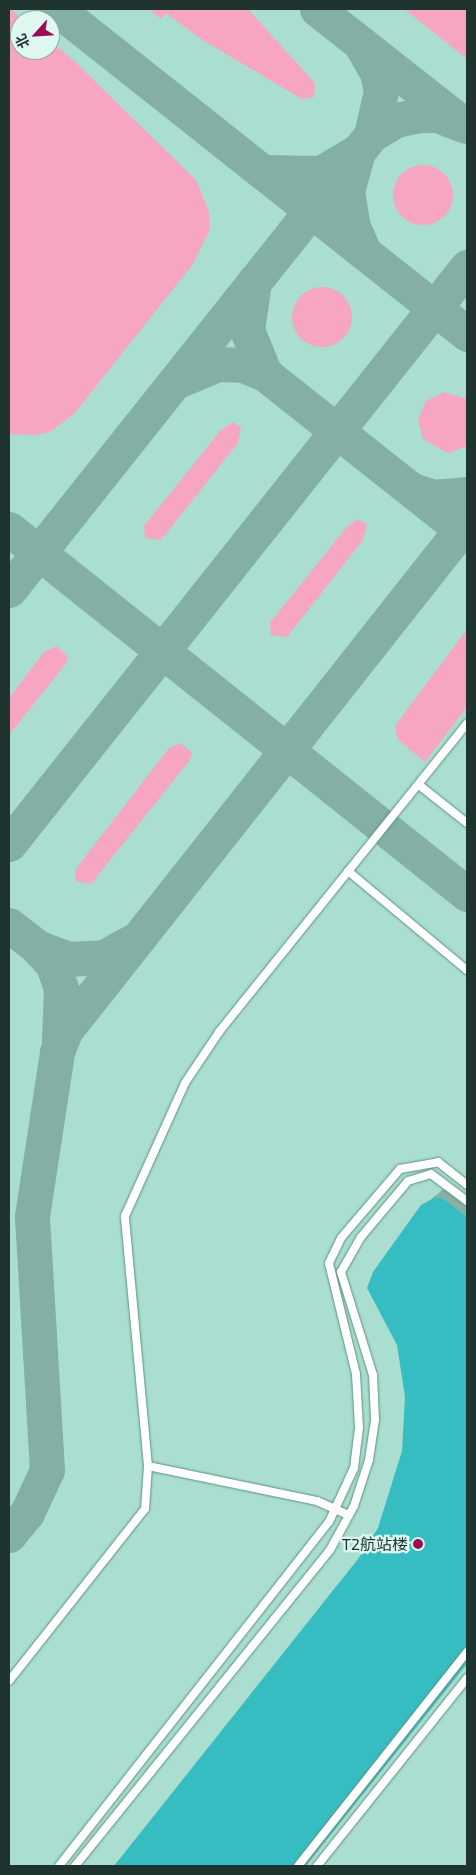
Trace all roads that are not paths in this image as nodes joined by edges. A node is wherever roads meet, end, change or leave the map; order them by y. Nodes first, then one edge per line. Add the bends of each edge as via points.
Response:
1 (467, 723) edge
2 (419, 785) junction
3 (467, 823) edge
4 (348, 870) junction
5 (467, 970) edge
6 (467, 1185) edge
7 (467, 1201) edge
8 (148, 1466) junction
9 (336, 1508) junction
10 (349, 1515) junction
11 (467, 1652) edge
12 (467, 1678) edge
13 (9, 1681) edge
14 (59, 1866) edge
15 (76, 1866) edge
16 (298, 1866) edge
17 (317, 1866) edge

1 - 2 lane
2 - 3 lane
2 - 4 lane
4 - 5 lane
4 - 8 lane via 200,1059 128,1203 124,1236
6 - 9 lane via 438,1162 400,1169 341,1238 329,1264 356,1374 359,1428 354,1468
7 - 10 lane via 431,1174 408,1181 361,1237 342,1272 373,1375 375,1420 369,1460
8 - 9 lane
8 - 13 lane via 148,1500 140,1519
9 - 10 lane
9 - 14 lane
10 - 15 lane via 330,1550
11 - 16 lane
12 - 17 lane

